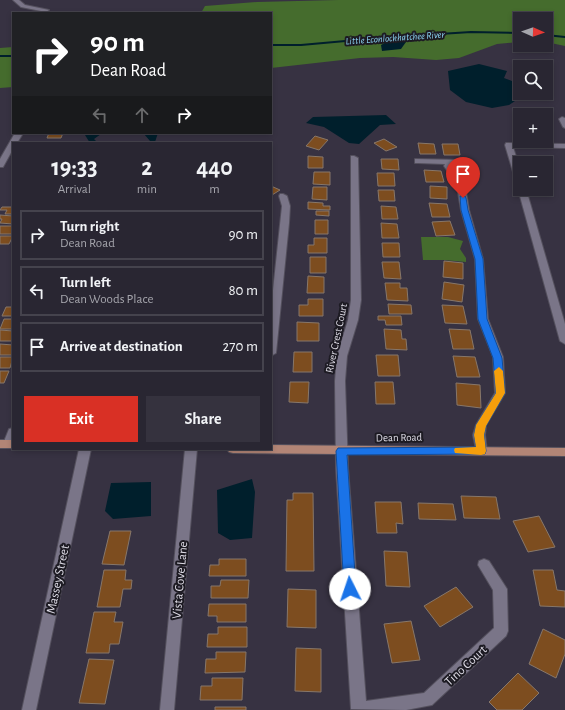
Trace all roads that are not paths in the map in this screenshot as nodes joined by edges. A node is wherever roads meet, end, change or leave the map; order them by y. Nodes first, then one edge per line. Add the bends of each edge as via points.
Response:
1 (16, 0) edge
2 (46, 10) dead end
3 (18, 135) dead end
4 (13, 142) edge
5 (12, 144) edge
6 (565, 146) edge
7 (354, 158) dead end
8 (513, 158) edge
9 (1, 160) edge
10 (418, 161) dead end
11 (450, 162) junction
12 (461, 186) junction
13 (283, 196) dead end
14 (524, 196) edge
15 (565, 342) edge
16 (272, 344) edge
17 (12, 434) edge
18 (7, 444) edge
19 (272, 449) edge
20 (85, 450) edge
21 (191, 450) edge
22 (341, 451) junction
23 (481, 451) junction
24 (565, 452) edge
25 (484, 565) dead end
26 (29, 710) edge
27 (167, 710) edge
28 (358, 710) edge

1 - 2 street via 23,6
3 - 4 street
5 - 9 street
6 - 8 street via 509,145
7 - 22 street, River Crest Court via 356,300 342,356
10 - 11 street
11 - 12 street via 448,166
11 - 12 street via 463,162 467,165 469,170
12 - 23 street via 479,259 483,319 498,358 500,393 479,430
13 - 16 street via 286,206 285,223
14 - 15 street
17 - 18 street
19 - 22 main road, Dean Road
20 - 26 street, Massey Street
21 - 27 street, Vista Cove Lane
22 - 23 main road, Dean Road
22 - 28 street, River Crest Court
23 - 24 main road, Dean Road
25 - 28 street, Tino Court via 500,589 501,631 427,700

